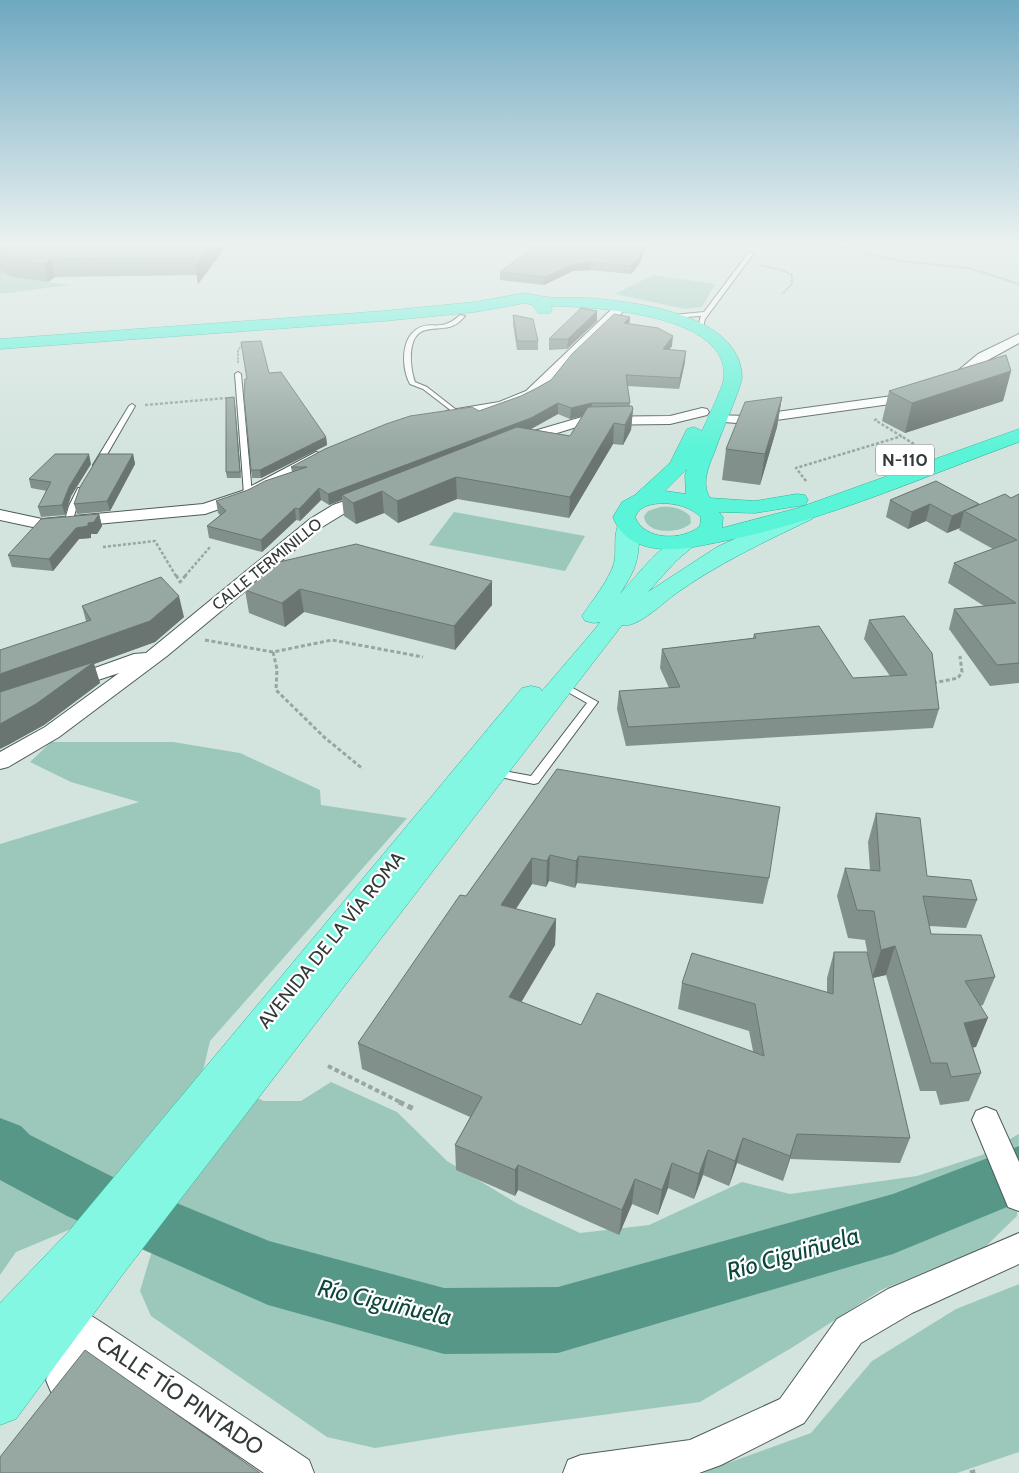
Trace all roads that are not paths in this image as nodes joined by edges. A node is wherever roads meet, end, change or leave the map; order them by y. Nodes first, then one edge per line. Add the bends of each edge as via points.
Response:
1 (408, 314) edge
2 (484, 314) edge
3 (614, 314) edge
4 (632, 314) edge
5 (656, 314) edge
6 (710, 314) edge
7 (462, 316) junction
8 (704, 322) junction
9 (1019, 338) edge
10 (0, 344) edge
11 (0, 350) edge
12 (238, 374) dead end
13 (132, 406) road end
14 (457, 413) junction
15 (710, 415) junction
16 (434, 416) edge
17 (1019, 419) edge
18 (670, 420) junction
19 (695, 433) junction
20 (1019, 435) edge
21 (501, 447) edge
22 (328, 452) edge
23 (92, 472) edge
24 (695, 476) junction
25 (88, 480) edge
26 (383, 492) edge
27 (248, 494) junction
28 (643, 500) junction
29 (702, 506) junction
30 (799, 507) junction
31 (0, 515) edge
32 (68, 523) junction
33 (628, 527) junction
34 (690, 541) junction
35 (604, 634) junction
36 (160, 652) junction
37 (49, 690) edge
38 (0, 762) edge
39 (237, 1076) junction
40 (991, 1133) dead end
41 (1019, 1197) edge
42 (1019, 1248) edge
43 (67, 1313) junction
44 (0, 1334) edge
45 (0, 1364) edge
46 (0, 1403) edge
47 (46, 1403) edge
48 (296, 1473) edge
49 (581, 1473) edge

1 - 10 highway
2 - 7 highway
3 - 14 street via 531,394 502,406
4 - 15 highway via 677,327 707,348 717,369
5 - 8 highway
6 - 8 lane
7 - 11 highway
7 - 14 lane via 451,326 417,330 407,354 412,383 425,388
8 - 15 highway via 728,352 734,369 733,378
9 - 15 street via 983,357 947,385 931,393 748,420
12 - 27 lane
13 - 23 lane
14 - 16 street
15 - 18 street
15 - 19 highway
15 - 24 highway
17 - 30 highway, N-110
18 - 19 street
18 - 21 street via 582,421
19 - 28 highway via 679,466
20 - 30 highway, N-110
22 - 27 street
24 - 29 highway via 696,493
24 - 30 highway via 718,490 742,498
25 - 32 lane via 77,497
26 - 36 street, CALLE TERMINILLO via 339,509 316,523
27 - 32 street via 205,509
28 - 29 highway via 670,497
28 - 33 highway via 627,510 624,520
29 - 30 highway, N-110
29 - 34 highway via 712,521 711,528
30 - 34 highway, N-110 via 745,530
30 - 35 main road, AVENIDA DE LA VÍA ROMA / N-110 via 677,582
31 - 32 street via 42,524
33 - 34 highway via 652,540 666,543
33 - 39 main road, AVENIDA DE LA VÍA ROMA via 624,569 597,612
34 - 35 main road, AVENIDA DE LA VÍA ROMA via 654,570
35 - 39 main road, AVENIDA DE LA VÍA ROMA via 493,772
36 - 37 street
36 - 38 street, CALLE TERMINILLO via 52,732
39 - 43 main road, AVENIDA DE LA VÍA ROMA via 95,1253
40 - 41 street
42 - 49 street via 900,1300 849,1330 792,1411 690,1458
43 - 44 main road, AVENIDA DE LA VÍA ROMA
43 - 45 main road via 33,1316
43 - 46 main road, AVENIDA DE LA VÍA ROMA
43 - 47 street, AVENIDA DE LA VÍA ROMA via 75,1364
43 - 48 street, CALLE TÍO PINTADO

